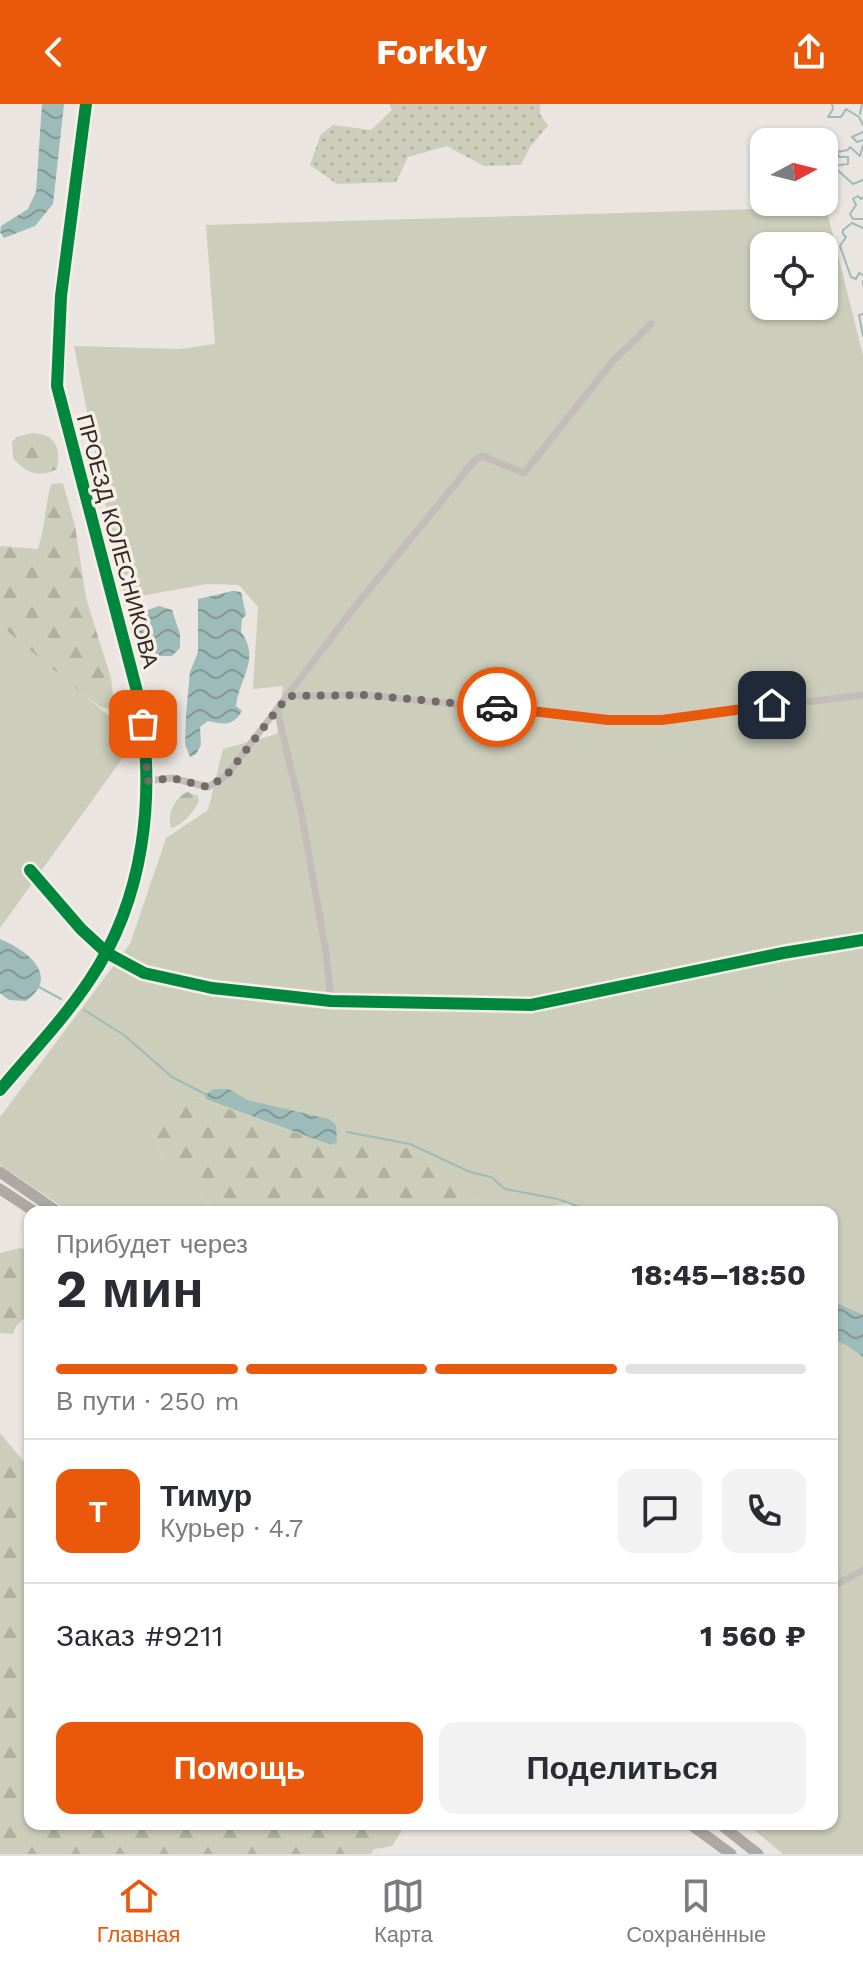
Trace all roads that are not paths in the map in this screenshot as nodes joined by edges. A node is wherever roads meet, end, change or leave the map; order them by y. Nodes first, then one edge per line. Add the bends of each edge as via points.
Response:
1 (86, 104) edge
2 (651, 324) dead end
3 (863, 695) edge
4 (288, 696) junction
5 (277, 710) junction
6 (148, 781) junction
7 (30, 870) dead end
8 (863, 940) edge
9 (107, 953) junction
10 (331, 1001) junction
11 (0, 1090) edge
12 (0, 1172) edge
13 (0, 1189) edge
14 (26, 1206) edge
15 (49, 1206) edge
16 (863, 1570) edge
17 (838, 1584) edge
18 (698, 1830) edge
19 (728, 1830) edge
20 (731, 1854) edge
21 (758, 1854) edge

1 - 6 street, ПРОЕЗД КОЛЕСНИКОВА via 61,296 57,386 139,699
2 - 4 street via 613,361 524,473 483,456 475,460
3 - 4 street via 662,720 603,720 366,695
4 - 5 street
5 - 6 street via 226,776 208,787 172,778
5 - 10 street via 301,811
6 - 9 street, ПРОЕЗД КОЛЕСНИКОВА via 136,871
7 - 9 street
8 - 10 street via 531,1005
9 - 10 street via 144,973 212,988
9 - 11 street, ПРОЕЗД КОЛЕСНИКОВА via 70,1007
12 - 15 highway
13 - 14 highway
16 - 17 street
18 - 20 highway
19 - 21 highway

